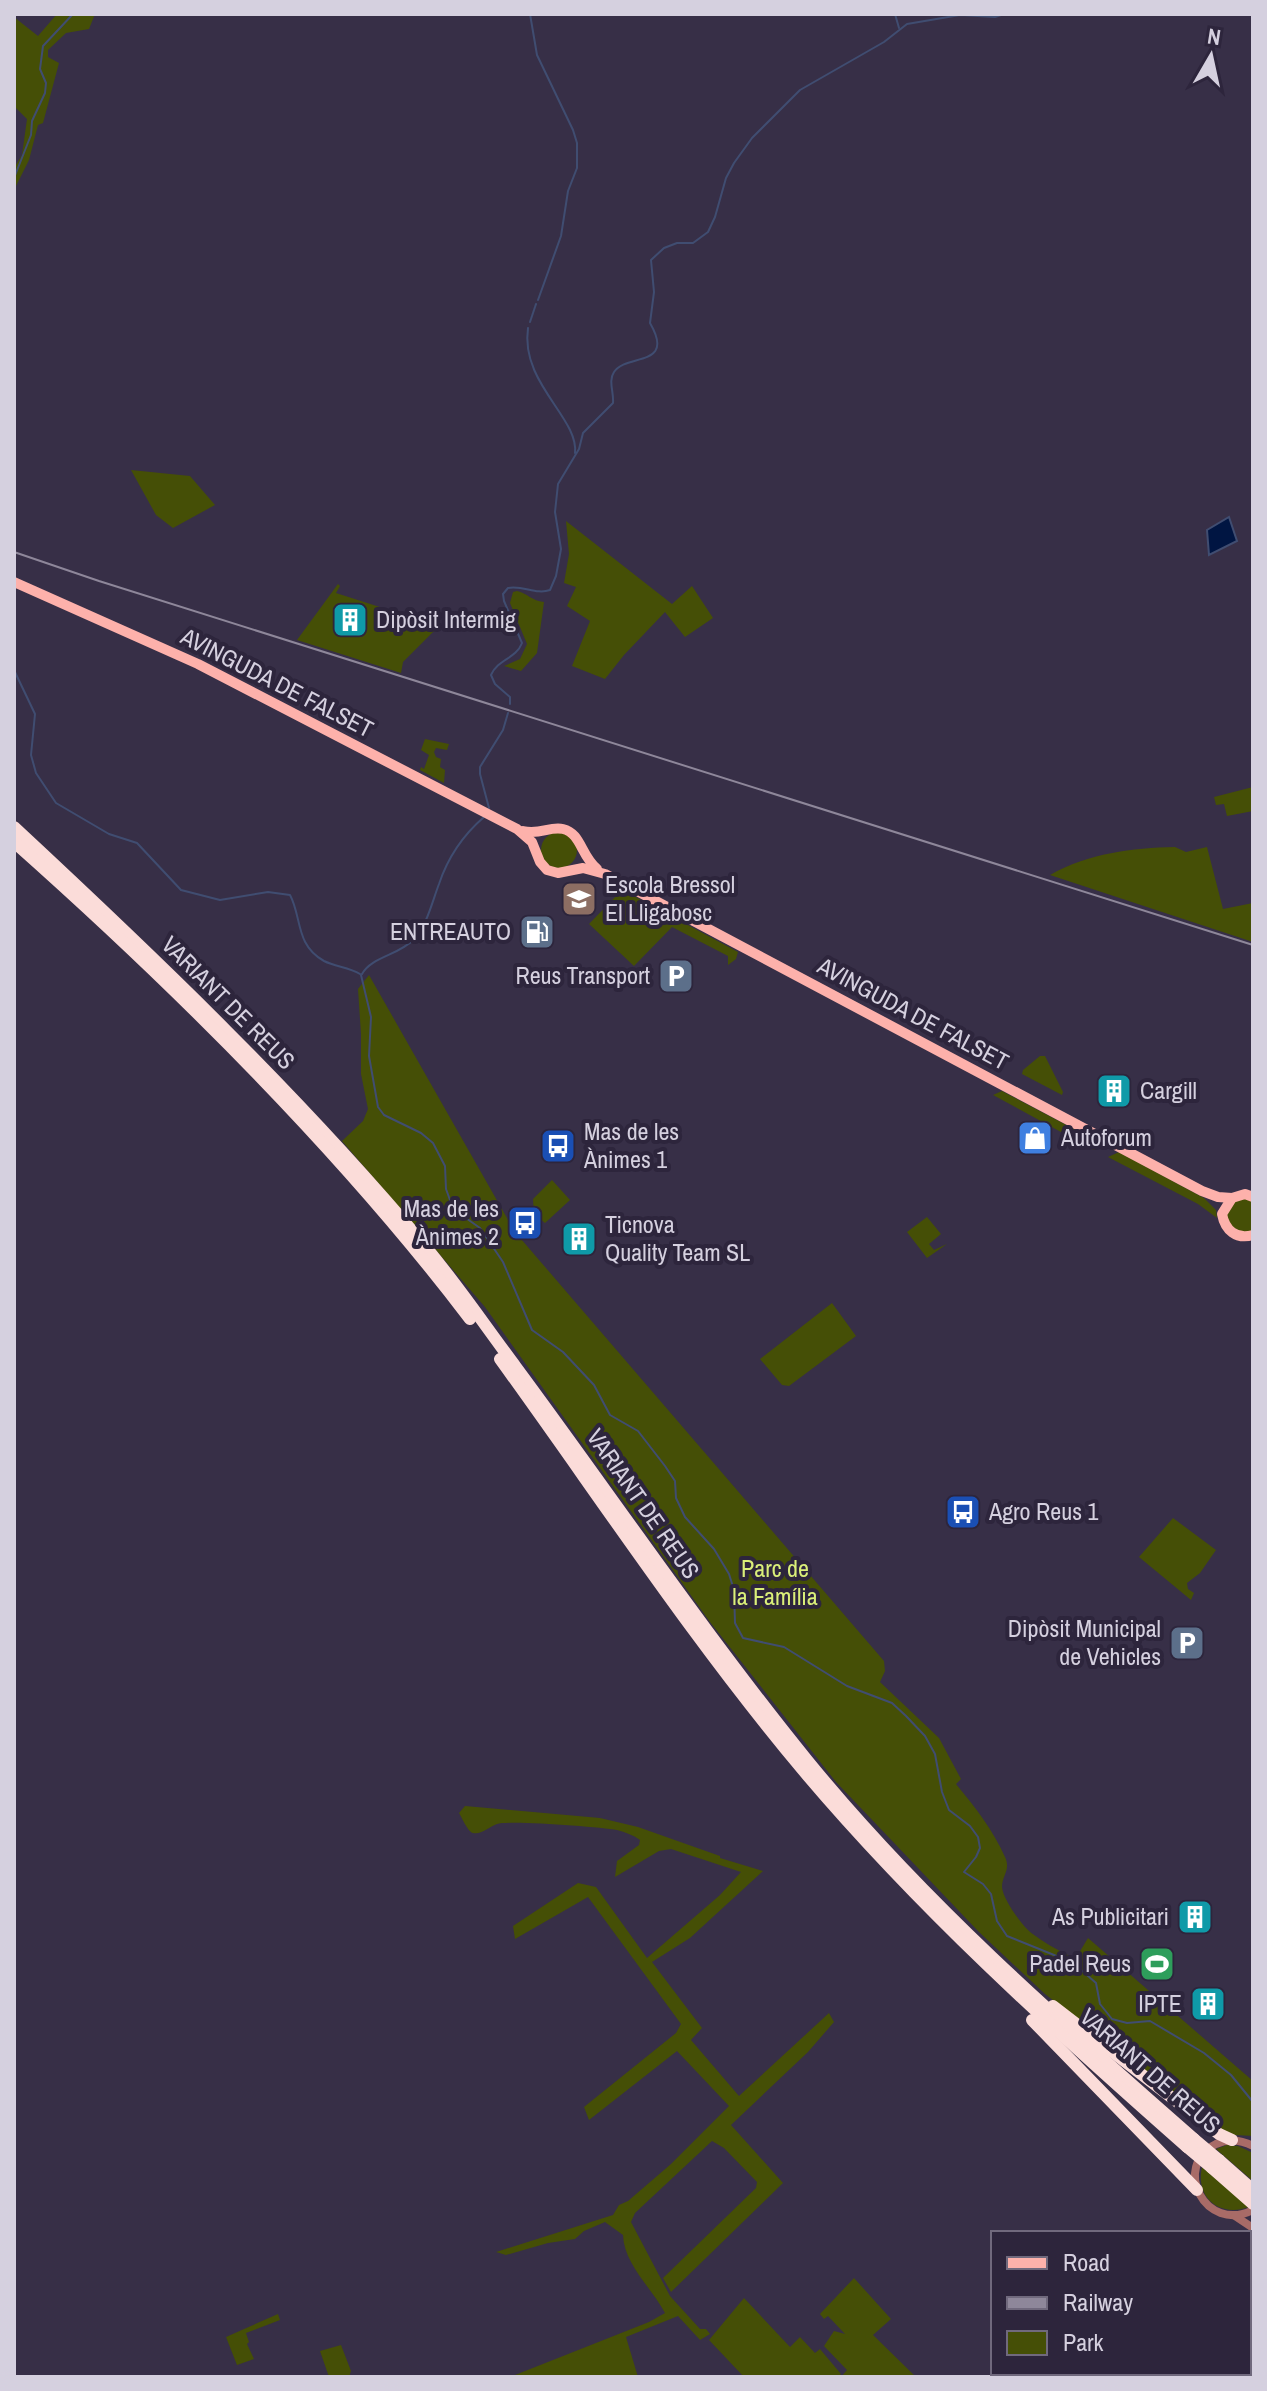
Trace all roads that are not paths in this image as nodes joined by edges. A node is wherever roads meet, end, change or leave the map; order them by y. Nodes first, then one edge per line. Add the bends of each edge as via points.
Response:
1 (14, 582) edge
2 (14, 827) edge
3 (517, 829) junction
4 (548, 831) junction
5 (14, 842) edge
6 (581, 850) junction
7 (536, 851) junction
8 (570, 870) junction
9 (605, 874) junction
10 (1202, 1191) junction
11 (1253, 1197) edge
12 (1232, 1198) junction
13 (1222, 1214) junction
14 (1253, 1235) edge
15 (948, 1929) junction
16 (967, 1934) junction
17 (1232, 2140) junction
18 (1191, 2143) junction
19 (1251, 2144) edge
20 (1197, 2190) junction
21 (1251, 2198) edge
22 (1235, 2215) junction
23 (1253, 2228) edge

1 - 3 main road, AVINGUDA DE FALSET via 198,664
2 - 16 highway, VARIANT DE REUS via 226,1030 428,1249 744,1681 857,1818
3 - 4 main road
3 - 7 main road
4 - 6 main road via 561,828 572,833
4 - 7 main road
5 - 15 highway, VARIANT DE REUS via 219,1037 398,1229 482,1335 735,1687
6 - 8 main road
6 - 9 main road
7 - 8 main road via 547,870
8 - 9 main road
9 - 10 main road, AVINGUDA DE FALSET
10 - 12 main road, AVINGUDA DE FALSET
10 - 13 main road, AVINGUDA DE FALSET
11 - 12 main road, AVINGUDA DE FALSET
12 - 13 main road
13 - 14 main road, AVINGUDA DE FALSET via 1231,1233
15 - 18 highway, VARIANT DE REUS via 1067,2041
15 - 20 highway
16 - 17 highway via 1037,1994
16 - 18 highway, VARIANT DE REUS
17 - 19 street
17 - 20 street via 1214,2145 1200,2159
18 - 21 highway, VARIANT DE REUS, bridge
20 - 22 street via 1210,2208
21 - 22 street
22 - 23 street

